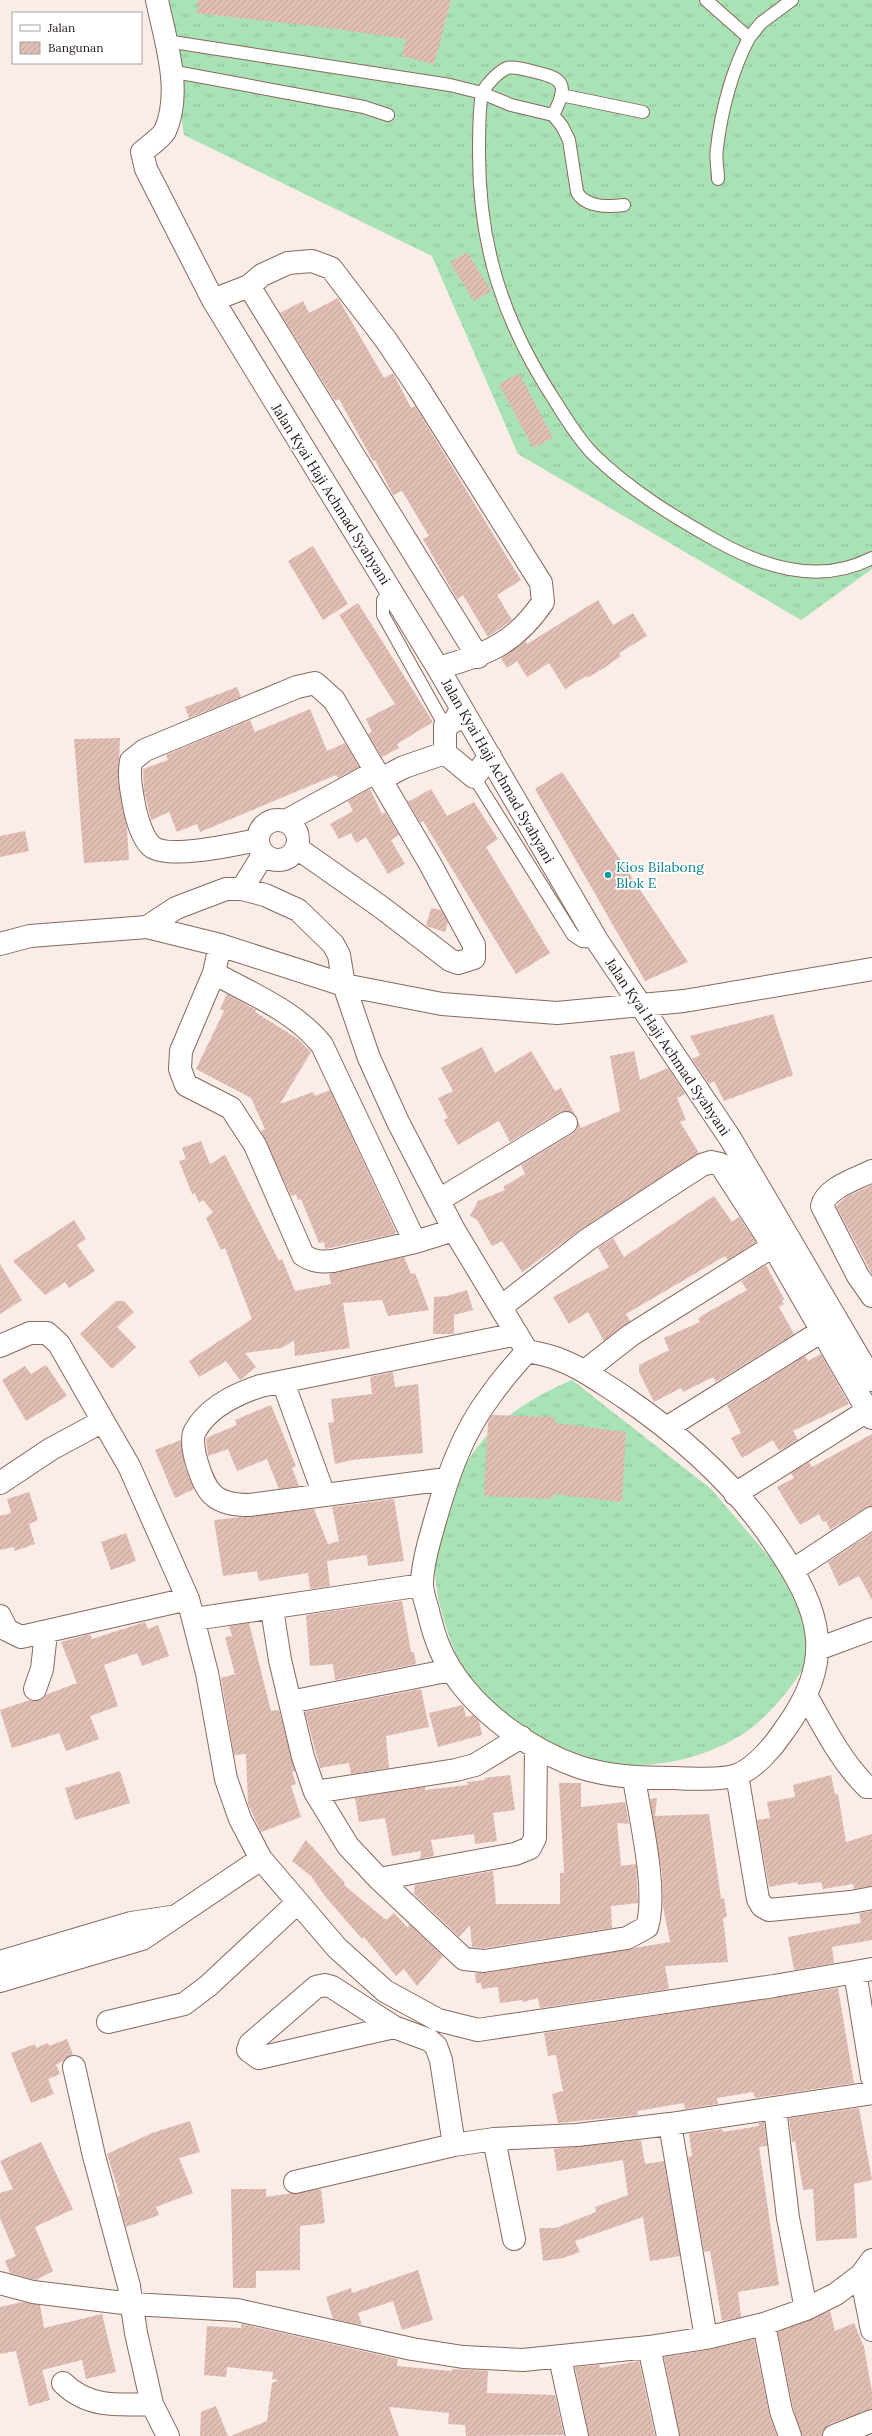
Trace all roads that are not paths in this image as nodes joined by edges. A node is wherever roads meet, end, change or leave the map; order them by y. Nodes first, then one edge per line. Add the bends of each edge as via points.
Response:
1 (157, 0) edge
2 (706, 0) edge
3 (792, 0) edge
4 (749, 38) junction
5 (166, 41) junction
6 (170, 71) junction
7 (482, 93) junction
8 (561, 95) junction
9 (643, 112) dead end
10 (388, 115) dead end
11 (553, 115) junction
12 (718, 179) dead end
13 (624, 205) dead end
14 (249, 286) junction
15 (213, 300) junction
16 (872, 558) edge
17 (390, 591) junction
18 (478, 657) junction
19 (438, 668) junction
20 (461, 708) junction
21 (445, 726) junction
22 (445, 753) junction
23 (490, 756) junction
24 (378, 775) junction
25 (474, 777) junction
26 (286, 821) junction
27 (260, 848) junction
28 (297, 848) junction
29 (242, 889) junction
30 (147, 927) junction
31 (598, 942) junction
32 (0, 944) edge
33 (220, 945) junction
34 (872, 969) edge
35 (214, 973) junction
36 (344, 985) junction
37 (638, 1005) junction
38 (566, 1123) dead end
39 (872, 1171) edge
40 (439, 1200) junction
41 (454, 1230) junction
42 (415, 1242) junction
43 (774, 1246) junction
44 (871, 1291) edge
45 (501, 1307) junction
46 (822, 1331) junction
47 (522, 1342) junction
48 (0, 1346) edge
49 (585, 1371) junction
50 (872, 1380) edge
51 (283, 1382) junction
52 (870, 1414) edge
53 (103, 1421) junction
54 (668, 1428) junction
55 (446, 1479) junction
56 (0, 1483) edge
57 (735, 1494) junction
58 (324, 1495) junction
59 (872, 1518) edge
60 (793, 1570) junction
61 (422, 1585) junction
62 (191, 1609) junction
63 (272, 1609) junction
64 (0, 1616) edge
65 (872, 1629) edge
66 (46, 1632) junction
67 (818, 1649) junction
68 (451, 1670) junction
69 (35, 1689) dead end
70 (807, 1697) junction
71 (290, 1702) junction
72 (528, 1742) junction
73 (737, 1775) junction
74 (634, 1778) junction
75 (872, 1787) edge
76 (315, 1792) junction
77 (261, 1859) junction
78 (379, 1879) junction
79 (872, 1898) edge
80 (297, 1903) junction
81 (181, 1915) junction
82 (0, 1962) edge
83 (863, 1970) edge
84 (0, 1981) edge
85 (386, 1991) junction
86 (368, 2009) junction
87 (108, 2022) dead end
88 (394, 2027) junction
89 (74, 2068) dead end
90 (872, 2077) edge
91 (872, 2093) edge
92 (775, 2108) junction
93 (670, 2124) junction
94 (494, 2139) junction
95 (454, 2145) junction
96 (295, 2182) dead end
97 (514, 2239) dead end
98 (867, 2267) edge
99 (0, 2283) edge
100 (132, 2304) junction
101 (806, 2309) junction
102 (764, 2324) junction
103 (872, 2330) edge
104 (706, 2338) junction
105 (650, 2347) junction
106 (560, 2358) junction
107 (63, 2383) dead end
108 (152, 2404) junction
109 (872, 2421) edge
110 (168, 2436) edge
111 (577, 2436) edge
112 (668, 2436) edge
113 (790, 2436) edge
114 (834, 2436) edge

1 - 5 street
2 - 4 lane
3 - 4 lane via 761,23
4 - 12 lane via 724,107 716,150
5 - 6 street
5 - 7 lane via 450,85
6 - 10 lane via 364,106
6 - 15 street, Jalan Kyai Haji Achmad Syahyani via 171,104 164,132 142,152 146,168
7 - 8 lane via 499,73 508,68 555,76 561,82
7 - 11 lane via 511,105
7 - 16 lane via 480,196 483,228 503,302 523,349 539,376 594,455 648,499 686,523 730,548 775,566 810,573 836,571
8 - 9 lane
8 - 11 lane
11 - 13 lane via 562,126 568,140 580,198 600,205
14 - 15 street
14 - 18 street
14 - 18 street via 262,275 288,263 312,261 331,268 386,340 419,389 541,583 543,602 533,617 505,642
15 - 17 street, Jalan Kyai Haji Achmad Syahyani
17 - 19 street, Jalan Kyai Haji Achmad Syahyani
17 - 21 lane via 382,600 383,615
18 - 19 street
19 - 20 street, Jalan Kyai Haji Achmad Syahyani
20 - 21 street via 455,721
20 - 23 street, Jalan Kyai Haji Achmad Syahyani
21 - 22 street
22 - 24 street
22 - 25 street
23 - 25 street
23 - 31 street, Jalan Kyai Haji Achmad Syahyani
24 - 26 street
24 - 27 street via 334,700 315,683 297,687 146,750 131,761 129,773 138,821 152,847 182,852
24 - 28 street via 474,945 474,958 458,963 446,958 381,907
25 - 31 lane via 573,936 582,942
26 - 27 street via 278,820 264,826
26 - 28 street via 293,825 297,832
27 - 28 street via 271,860 286,859 293,855
27 - 29 street
29 - 30 street via 226,889 176,908
29 - 36 street via 265,895 298,910 333,944 339,955
30 - 32 street via 30,936
30 - 33 street
31 - 37 street, Jalan Kyai Haji Achmad Syahyani
33 - 35 street
33 - 36 street
34 - 37 street via 684,1001
35 - 42 street via 294,1017 312,1032 322,1045
35 - 42 street via 181,1051 180,1069 186,1084 231,1108 239,1120 254,1144 303,1255 310,1260 333,1261
36 - 37 street via 442,1004 557,1013
36 - 40 street via 369,1058 398,1122
37 - 50 street, Jalan Kyai Haji Achmad Syahyani via 691,1078 730,1138
38 - 40 street
39 - 44 street via 833,1191 823,1200 822,1206
40 - 41 street
41 - 42 street
41 - 45 street
43 - 45 street via 724,1168 711,1162 702,1165 587,1240
43 - 46 street
43 - 49 street via 631,1335
45 - 47 street
46 - 52 street
46 - 54 street
47 - 49 street
47 - 51 street
47 - 55 street via 472,1424
48 - 53 street via 30,1333 46,1333 58,1344
49 - 54 street
51 - 58 street
51 - 58 street via 239,1393 205,1417 194,1432 194,1452 200,1473 212,1494 236,1505
52 - 57 street
53 - 56 street via 51,1449
53 - 62 street via 129,1466
54 - 57 street via 704,1460
55 - 58 street
55 - 61 street via 427,1549
57 - 60 street via 768,1533
59 - 60 street
60 - 67 street via 816,1619
61 - 63 street
61 - 68 street via 436,1642
62 - 63 street
62 - 66 street
62 - 77 street via 207,1673 226,1780 240,1819
63 - 71 street
64 - 66 street via 7,1630 20,1637
65 - 67 street
66 - 69 street via 42,1669
67 - 70 street via 816,1670
68 - 71 street
68 - 72 street via 473,1697
70 - 73 street via 764,1756
70 - 75 street via 832,1742 854,1774 867,1787
71 - 76 street via 303,1757
72 - 74 street via 579,1767
72 - 76 street via 468,1767
72 - 78 street via 536,1838 530,1848 515,1854
73 - 74 street via 696,1779
73 - 79 street via 758,1899 762,1906 769,1910
74 - 78 street via 652,1912 647,1927 627,1938 484,1961 469,1961 458,1954
76 - 78 street via 348,1846
77 - 80 street
77 - 81 street
80 - 85 street via 337,1948
80 - 87 street via 208,1986 184,2004
81 - 82 street via 131,1923
81 - 84 street via 142,1939
83 - 85 street via 478,2030 438,2020
83 - 90 street
85 - 86 street
86 - 88 street
86 - 88 street via 332,1987 316,1987 250,2044 248,2050 259,2058
88 - 95 street via 429,2040 436,2046
89 - 100 street
91 - 92 street
92 - 93 street
92 - 101 street via 788,2218
93 - 94 street via 577,2135
93 - 104 street
94 - 95 street
94 - 97 street
95 - 96 street
98 - 101 street via 836,2294
98 - 103 street
99 - 100 street via 33,2292
100 - 106 street via 237,2310 343,2335 463,2357 523,2360
100 - 108 street
101 - 102 street
102 - 104 street
102 - 113 street via 781,2411
104 - 105 street
105 - 106 street
105 - 112 street
106 - 111 street
107 - 108 street via 78,2396 90,2401 123,2405
108 - 110 street
109 - 114 street

